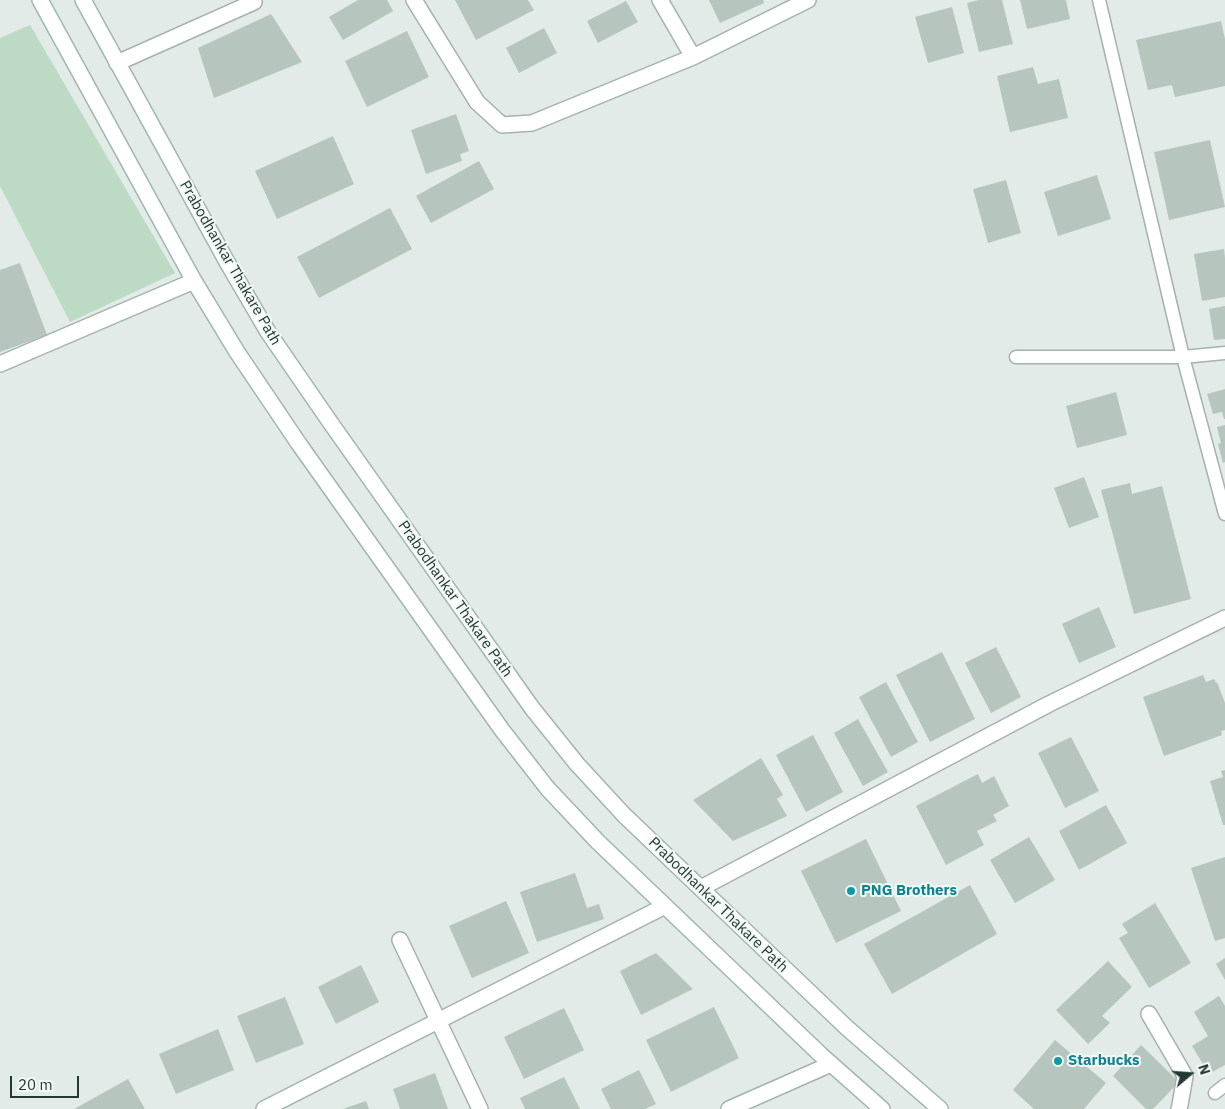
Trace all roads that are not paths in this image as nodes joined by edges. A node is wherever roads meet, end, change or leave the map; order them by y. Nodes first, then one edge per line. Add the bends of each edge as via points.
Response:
1 (40, 0) edge
2 (83, 0) edge
3 (414, 0) edge
4 (660, 0) edge
5 (808, 0) edge
6 (1099, 0) edge
7 (254, 2) dead end
8 (693, 57) junction
9 (118, 63) junction
10 (194, 281) junction
11 (1225, 353) edge
12 (1183, 356) junction
13 (1016, 357) dead end
14 (0, 364) edge
15 (1225, 514) edge
16 (1225, 618) edge
17 (701, 888) junction
18 (665, 906) junction
19 (400, 940) dead end
20 (1149, 1014) dead end
21 (438, 1021) junction
22 (831, 1064) junction
23 (269, 1108) edge
24 (480, 1109) edge
25 (729, 1109) edge
26 (882, 1109) edge
27 (940, 1109) edge
28 (1179, 1109) edge

1 - 10 main road
2 - 9 main road, Prabodhankar Thakare Path
3 - 8 main road via 477,102 502,125 532,124
4 - 8 main road
5 - 8 main road
6 - 12 lane
7 - 9 main road
9 - 17 main road, Prabodhankar Thakare Path via 240,286 347,447 532,708 571,757 624,815
10 - 14 main road
10 - 18 main road via 294,436 502,730 548,788 598,842
11 - 12 lane
12 - 13 lane
12 - 15 lane
16 - 17 main road via 1049,704
17 - 27 main road, Prabodhankar Thakare Path via 846,1027
18 - 21 main road
18 - 22 main road
19 - 21 main road
20 - 28 main road via 1185,1076
21 - 23 main road
21 - 24 main road
22 - 25 main road
22 - 26 main road

